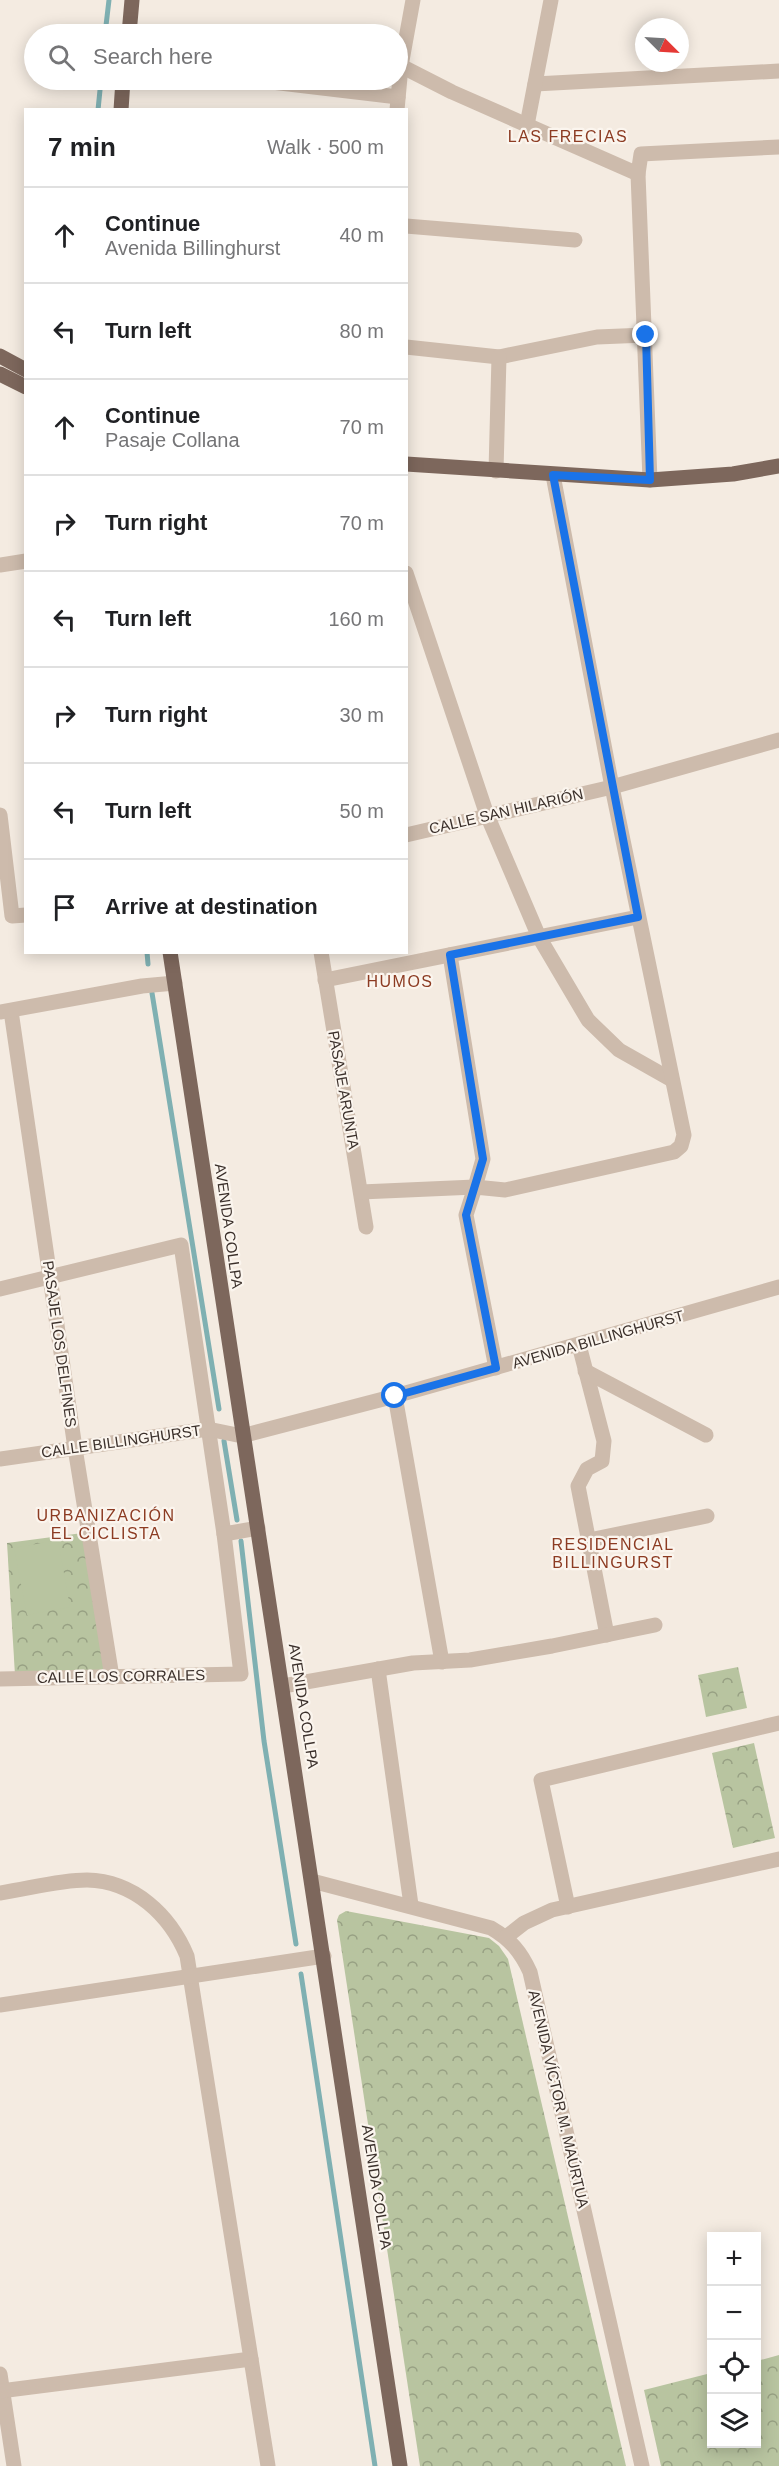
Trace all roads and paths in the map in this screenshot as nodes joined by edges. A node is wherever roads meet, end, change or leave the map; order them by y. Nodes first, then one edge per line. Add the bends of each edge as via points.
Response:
1 (132, 0) edge
2 (413, 0) edge
3 (551, 0) edge
4 (130, 24) edge
5 (408, 28) edge
6 (408, 70) edge
7 (779, 71) edge
8 (535, 84) junction
9 (122, 90) edge
10 (317, 90) edge
11 (398, 103) edge
12 (121, 108) edge
13 (527, 125) junction
14 (779, 147) edge
15 (638, 174) junction
16 (408, 226) edge
17 (575, 240) dead end
18 (646, 335) junction
19 (408, 347) edge
20 (0, 356) edge
21 (499, 357) junction
22 (24, 369) edge
23 (0, 374) edge
24 (24, 386) edge
25 (408, 464) edge
26 (779, 466) edge
27 (496, 471) junction
28 (553, 475) junction
29 (650, 480) junction
30 (24, 561) edge
31 (0, 565) edge
32 (408, 579) edge
33 (779, 740) edge
34 (612, 787) junction
35 (0, 814) edge
36 (487, 815) junction
37 (408, 835) edge
38 (24, 915) edge
39 (638, 917) junction
40 (539, 937) junction
41 (170, 954) edge
42 (321, 954) edge
43 (450, 955) junction
44 (325, 980) junction
45 (175, 983) junction
46 (5, 1012) edge
47 (672, 1080) junction
48 (475, 1187) junction
49 (361, 1192) junction
50 (366, 1227) dead end
51 (50, 1277) junction
52 (779, 1287) edge
53 (0, 1289) edge
54 (579, 1345) junction
55 (496, 1368) junction
56 (585, 1371) junction
57 (395, 1396) junction
58 (208, 1429) junction
59 (706, 1435) dead end
60 (242, 1436) junction
61 (75, 1448) junction
62 (0, 1459) edge
63 (707, 1516) dead end
64 (258, 1528) junction
65 (224, 1534) junction
66 (589, 1539) junction
67 (655, 1625) dead end
68 (607, 1635) junction
69 (442, 1662) junction
70 (378, 1669) junction
71 (0, 1670) edge
72 (112, 1677) junction
73 (0, 1679) edge
74 (283, 1686) junction
75 (779, 1723) edge
76 (779, 1859) edge
77 (312, 1881) junction
78 (0, 1893) edge
79 (411, 1905) junction
80 (567, 1907) junction
81 (506, 1937) junction
82 (324, 1956) junction
83 (190, 1975) junction
84 (0, 2004) edge
85 (251, 2359) junction
86 (0, 2374) edge
87 (1, 2390) edge
88 (14, 2466) edge
89 (268, 2466) edge
90 (400, 2466) edge
91 (642, 2466) edge

1 - 4 main road
2 - 5 street
3 - 8 street
6 - 13 street
7 - 8 street
8 - 13 street
9 - 12 main road
10 - 11 street
13 - 15 street
14 - 15 street via 641,154
15 - 18 street
16 - 17 street
18 - 21 street via 597,337
18 - 29 street
19 - 21 street
20 - 22 main road
21 - 27 street
23 - 24 main road
25 - 27 main road
26 - 29 main road
27 - 28 main road
28 - 29 main road
28 - 34 street
30 - 31 street
32 - 36 street
33 - 34 street, CALLE SAN HILARIÓN
34 - 36 street, CALLE SAN HILARIÓN
34 - 39 street
35 - 38 street via 12,916
36 - 37 street, CALLE SAN HILARIÓN
36 - 40 street
39 - 40 street
39 - 47 street
40 - 43 street
40 - 47 street via 588,1020 619,1050
41 - 45 main road, AVENIDA COLLPA
42 - 44 street, PASAJE ARUNTA
43 - 44 street
43 - 48 street via 483,1159
44 - 49 street, PASAJE ARUNTA
45 - 46 street
45 - 60 main road, AVENIDA COLLPA
46 - 51 street, PASAJE LOS DELFINES
47 - 48 street via 684,1135 674,1152 505,1190
48 - 49 street
48 - 55 street via 466,1215
49 - 50 street, PASAJE ARUNTA
51 - 53 street
51 - 58 street via 181,1245
51 - 61 street, PASAJE LOS DELFINES
52 - 54 street, AVENIDA BILLINGHURST
54 - 55 street, AVENIDA BILLINGHURST
54 - 56 street
55 - 57 street, AVENIDA BILLINGHURST
56 - 59 street
56 - 66 street via 605,1455 587,1469 578,1486
57 - 60 street, AVENIDA BILLINGHURST
57 - 69 street
58 - 60 street, CALLE BILLINGHURST
58 - 61 street, CALLE BILLINGHURST
58 - 65 street
60 - 64 main road, AVENIDA COLLPA
61 - 62 street, CALLE BILLINGHURST
61 - 72 street, PASAJE LOS DELFINES
63 - 66 street
64 - 65 street
64 - 74 main road, AVENIDA COLLPA
65 - 72 street, CALLE LOS CORRALES via 241,1674
66 - 68 street
67 - 68 street
68 - 69 street
69 - 70 street
70 - 74 street
70 - 79 street
71 - 73 street
72 - 73 street, CALLE LOS CORRALES
74 - 77 main road, AVENIDA COLLPA
75 - 80 street via 541,1780
76 - 80 street
77 - 79 street, AVENIDA VÍCTOR M. MAÚRTUA
77 - 82 main road, AVENIDA COLLPA
78 - 83 street via 85,1880 125,1889 147,1901 167,1919 180,1937
79 - 81 street, AVENIDA VÍCTOR M. MAÚRTUA via 470,1920
80 - 81 street via 524,1923
81 - 91 street, AVENIDA VÍCTOR M. MAÚRTUA via 522,1955 530,1972
82 - 83 street
82 - 90 main road, AVENIDA COLLPA
83 - 84 street
83 - 85 street
85 - 87 street
85 - 89 street
86 - 87 street
87 - 88 street

